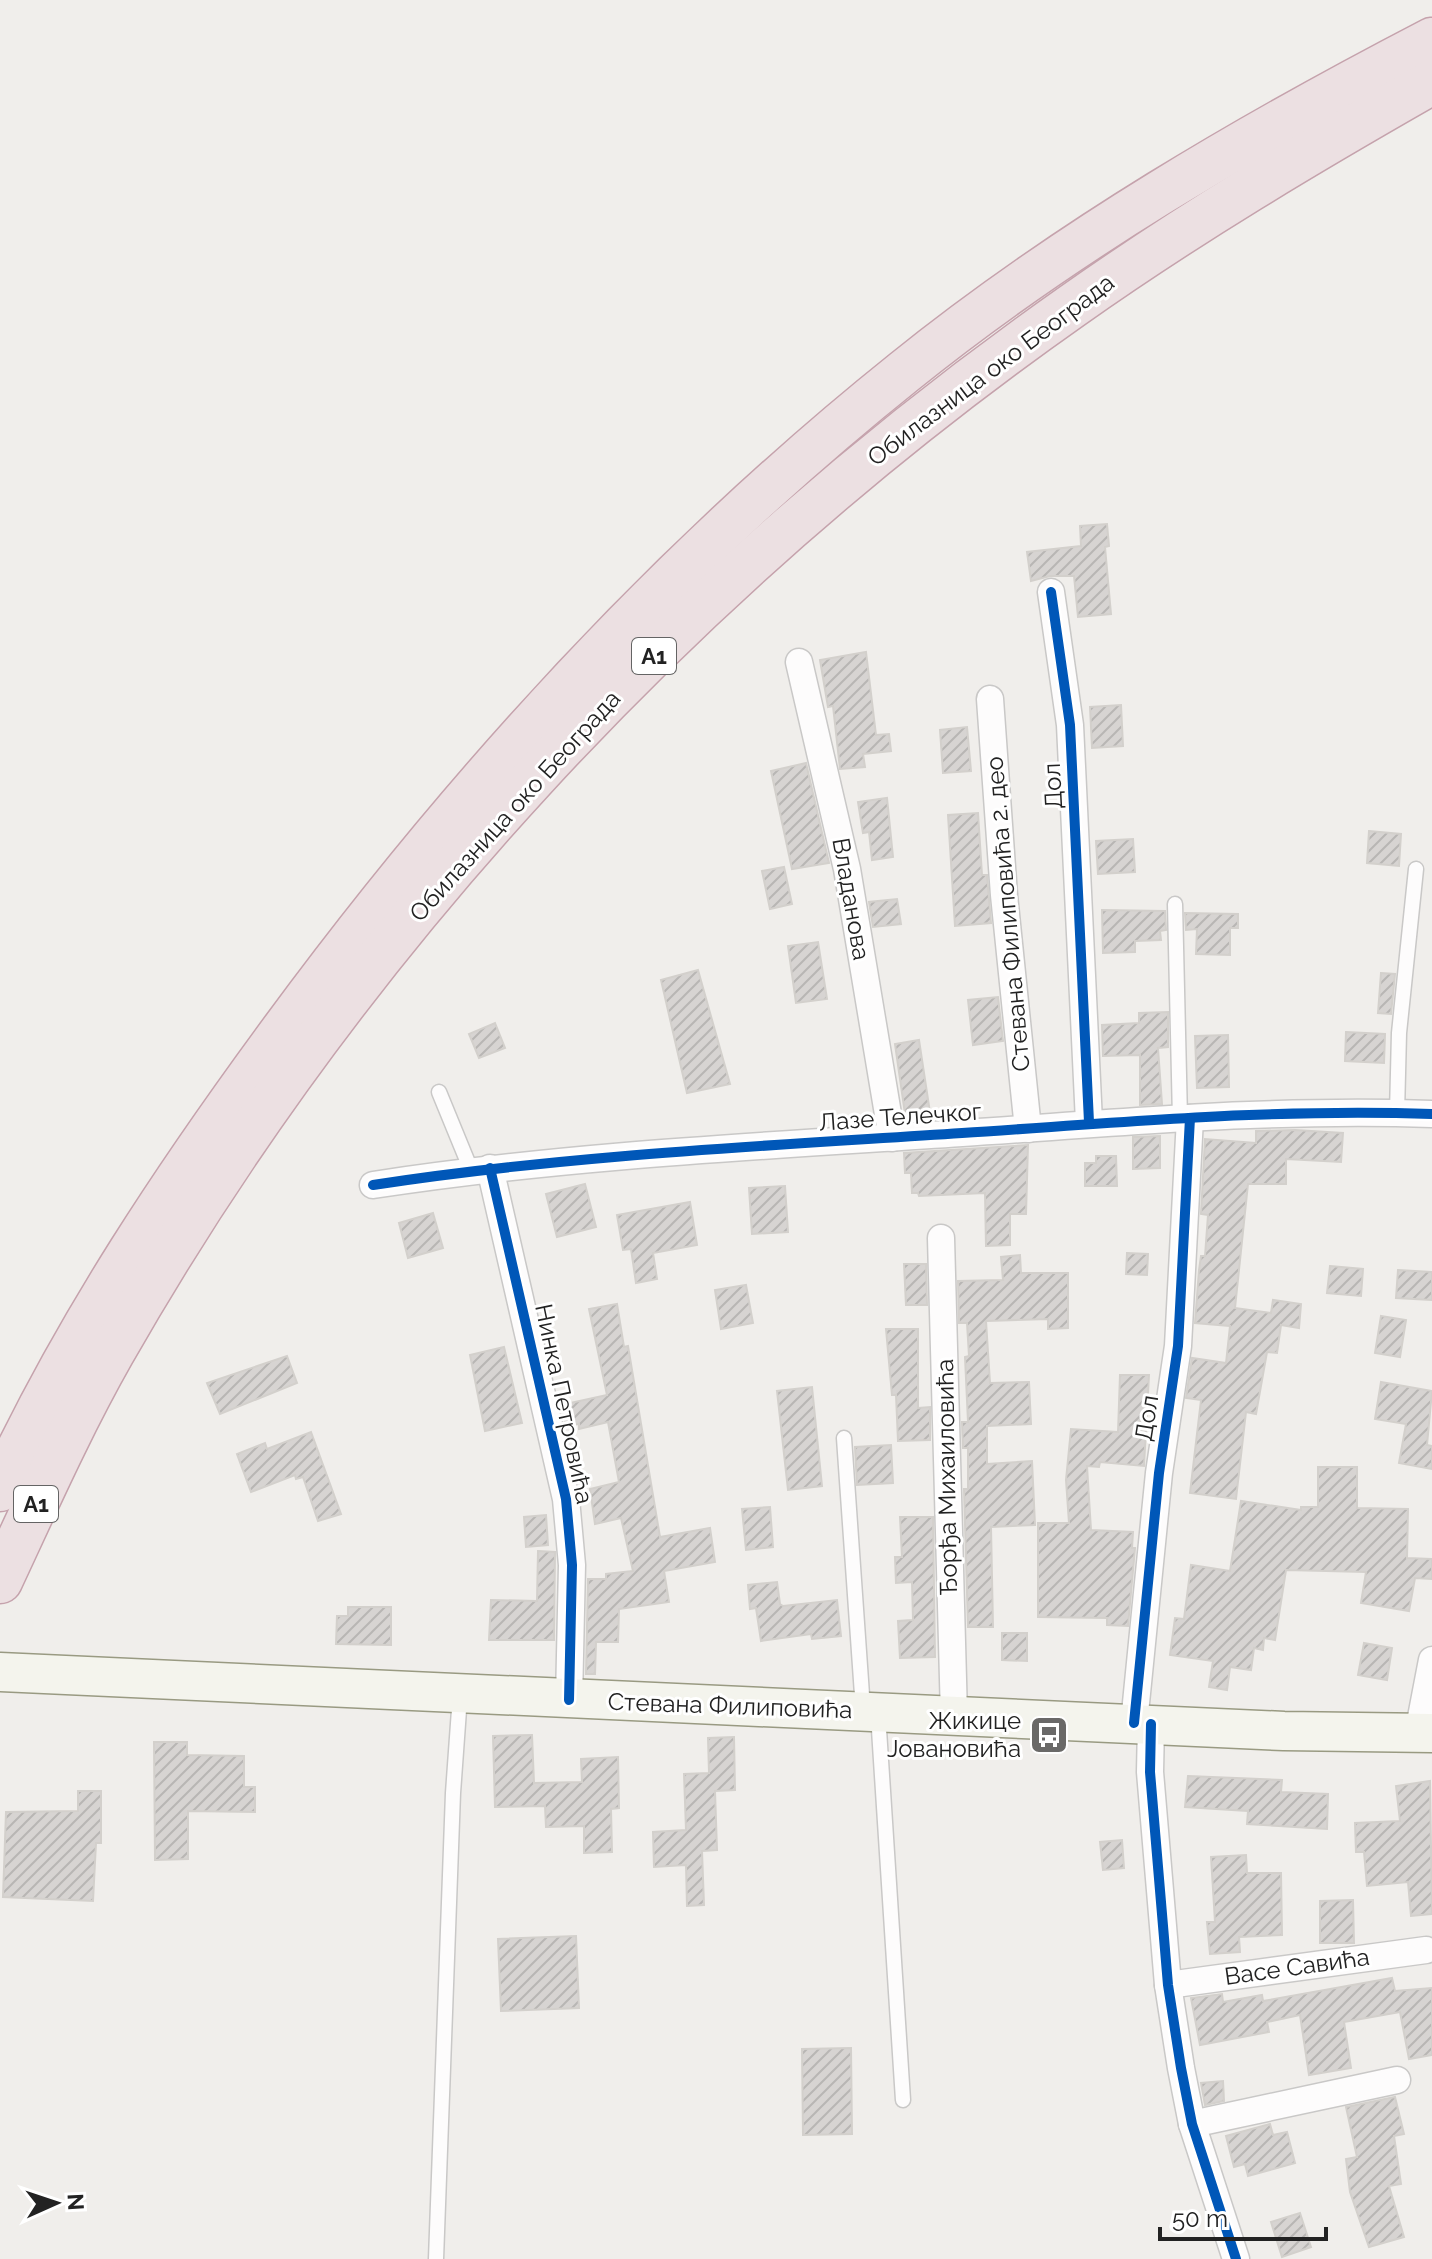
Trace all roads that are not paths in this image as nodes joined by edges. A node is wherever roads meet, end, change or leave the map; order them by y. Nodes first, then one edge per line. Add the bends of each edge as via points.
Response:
1 (1432, 40) edge
2 (1432, 82) edge
3 (1051, 592) dead end
4 (799, 662) dead end
5 (990, 699) dead end
6 (1416, 869) dead end
7 (1175, 904) dead end
8 (439, 1092) dead end
9 (1397, 1113) junction
10 (1432, 1114) edge
11 (1185, 1118) junction
12 (1089, 1122) junction
13 (1028, 1129) junction
14 (892, 1138) junction
15 (481, 1169) junction
16 (373, 1185) dead end
17 (941, 1238) dead end
18 (844, 1438) dead end
19 (0, 1489) edge
20 (0, 1581) edge
21 (1432, 1660) edge
22 (0, 1672) edge
23 (460, 1695) junction
24 (569, 1700) junction
25 (871, 1712) junction
26 (954, 1716) junction
27 (1143, 1724) junction
28 (1425, 1733) edge
29 (1426, 1950) dead end
30 (1168, 1985) junction
31 (1397, 2080) dead end
32 (903, 2100) dead end
33 (1192, 2124) junction
34 (436, 2259) edge
35 (1236, 2259) edge

1 - 19 highway, Обилазница око Београда / A1 via 1148,202 977,316 841,423 620,630 429,842 232,1099 120,1269 24,1436
2 - 20 highway, Обилазница око Београда / A1 via 1234,198 1001,358 797,523 599,711 410,922 247,1140 112,1353
3 - 12 street, Дол via 1070,725
4 - 14 street, Владанова via 847,869
5 - 13 street, Стевана Филиповића 2. део
6 - 9 lane via 1399,1033
7 - 11 lane
8 - 15 lane
9 - 10 street, Лазе Телечког
9 - 11 street, Лазе Телечког
11 - 12 street, Лазе Телечког
11 - 27 street, Дол via 1178,1346 1159,1473
12 - 13 street, Лазе Телечког
13 - 14 street, Лазе Телечког
14 - 15 street, Лазе Телечког
15 - 16 street, Лазе Телечког
15 - 24 street, Нинка Петровића via 566,1499 572,1565
17 - 26 street, Ђорђа Михаиловића
18 - 25 lane
21 - 28 street
22 - 23 main road, Стевана Филиповића
23 - 24 main road, Стевана Филиповића
23 - 34 lane
24 - 25 main road, Стевана Филиповића
25 - 26 main road, Стевана Филиповића
25 - 32 lane
26 - 27 main road, Стевана Филиповића
27 - 28 main road, Стевана Филиповића
27 - 30 street, Дол
29 - 30 street, Васе Савића
30 - 33 street, Дол
31 - 33 street
33 - 35 street, Дол

